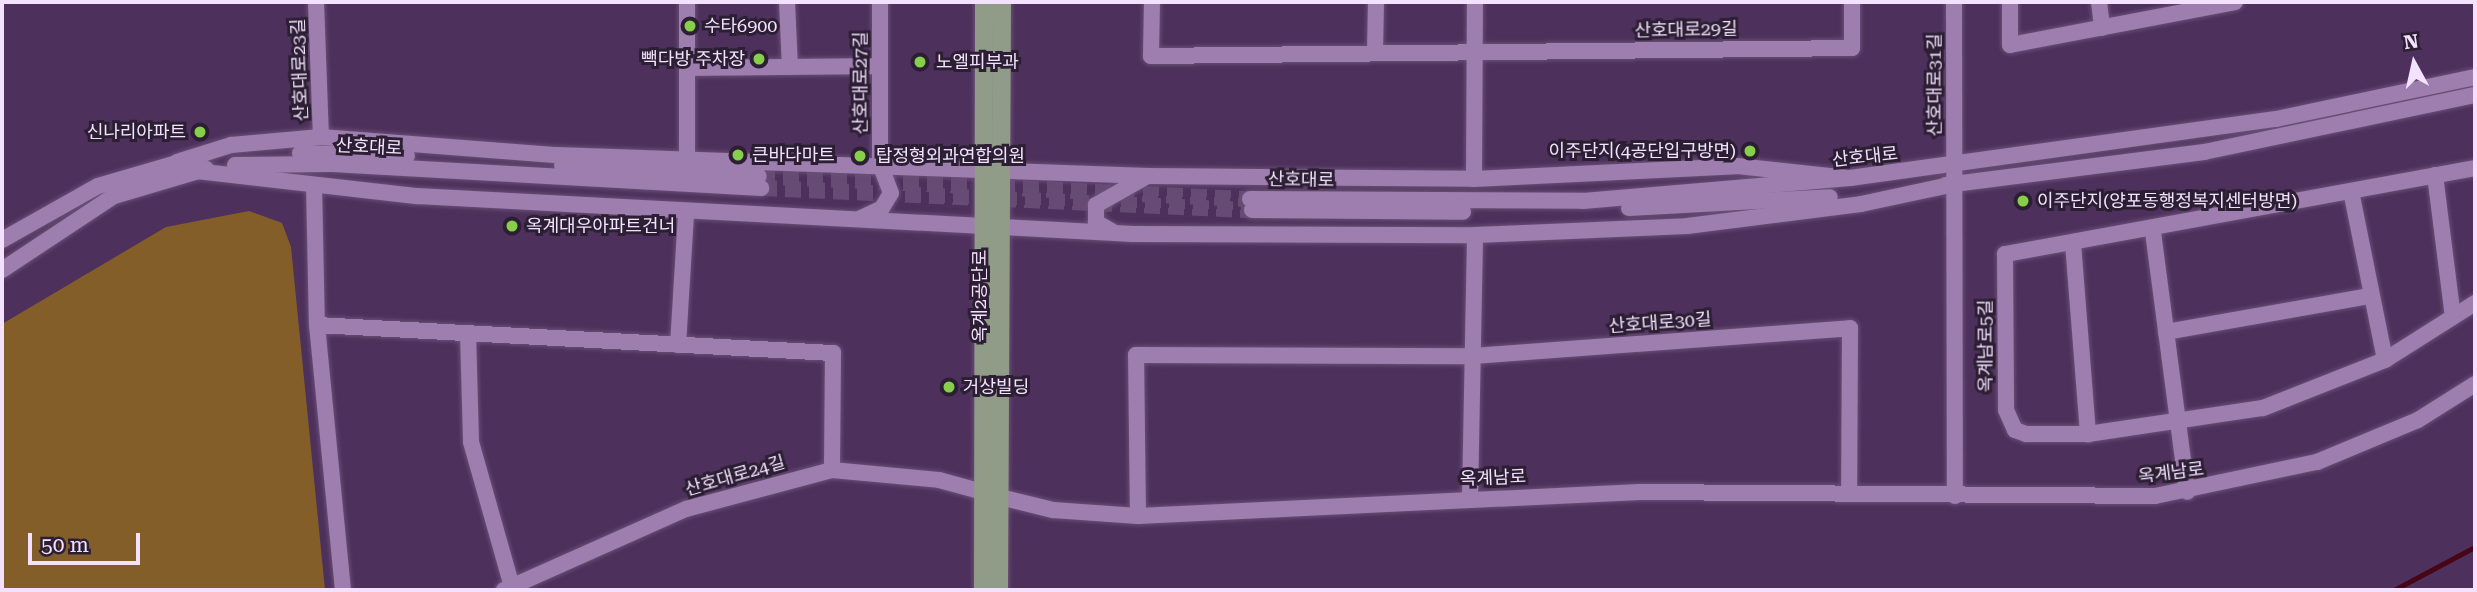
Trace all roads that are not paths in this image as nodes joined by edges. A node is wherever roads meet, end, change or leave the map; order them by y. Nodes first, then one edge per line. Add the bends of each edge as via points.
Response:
1 (316, 2) edge
2 (687, 2) edge
3 (787, 2) edge
4 (880, 2) edge
5 (984, 2) edge
6 (1002, 2) edge
7 (1152, 2) edge
8 (1376, 2) edge
9 (1475, 2) edge
10 (1852, 2) edge
11 (1954, 2) edge
12 (2010, 2) edge
13 (2099, 2) edge
14 (2235, 2) edge
15 (2181, 7) edge
16 (2102, 27) junction
17 (1475, 52) junction
18 (1375, 53) junction
19 (880, 66) junction
20 (790, 67) junction
21 (687, 68) junction
22 (2475, 77) edge
23 (2475, 95) edge
24 (321, 137) junction
25 (687, 156) junction
26 (177, 162) junction
27 (880, 164) junction
28 (2475, 168) edge
29 (992, 169) junction
30 (196, 170) junction
31 (2435, 174) junction
32 (1149, 176) junction
33 (1954, 176) junction
34 (1850, 178) junction
35 (1474, 179) junction
36 (314, 185) junction
37 (2351, 191) junction
38 (686, 214) junction
39 (852, 220) junction
40 (992, 229) junction
41 (2153, 232) junction
42 (1117, 233) junction
43 (1475, 235) junction
44 (2, 240) edge
45 (2073, 243) junction
46 (2, 270) edge
47 (2371, 296) junction
48 (2475, 303) edge
49 (2453, 317) junction
50 (317, 325) junction
51 (2166, 331) junction
52 (468, 333) junction
53 (678, 345) junction
54 (1473, 356) junction
55 (2385, 360) junction
56 (2475, 384) edge
57 (2178, 421) junction
58 (2088, 434) junction
59 (832, 470) junction
60 (2187, 492) junction
61 (1849, 494) junction
62 (991, 495) junction
63 (1955, 496) junction
64 (1470, 498) junction
65 (1138, 516) junction
66 (508, 589) edge
67 (343, 590) edge
68 (982, 590) edge
69 (999, 590) edge

1 - 24 street, 산호대로23길
2 - 21 street
3 - 20 street
4 - 19 street, 산호대로27길
5 - 29 main road, 옥계2공단로
6 - 29 main road, 옥계2공단로
7 - 18 street, 산호대로29길 via 1151,56
8 - 18 street
9 - 17 street
10 - 17 street, 산호대로29길 via 1852,48
11 - 33 street, 산호대로31길
12 - 16 street via 2010,45
13 - 16 street
14 - 15 street
15 - 16 street
17 - 18 street, 산호대로29길
17 - 35 street
19 - 20 street
19 - 27 street, 산호대로27길
20 - 21 street
21 - 25 street
22 - 33 street, 산호대로 via 2276,119
23 - 33 street, 산호대로 via 2204,152
24 - 25 street via 557,155
24 - 26 street via 231,145
25 - 27 street
26 - 30 street, 산호대로 via 334,153 760,182 332,164
26 - 44 street, 산호대로 via 98,186
27 - 29 street
27 - 39 street, 산호대로27길 via 890,198 875,213
28 - 31 street, 옥계남로5길
29 - 32 street
29 - 40 main road, 옥계2공단로
30 - 36 street
30 - 46 street, 산호대로 via 91,208
31 - 37 street, 옥계남로5길
31 - 49 street
32 - 35 street
32 - 42 street via 1096,205 1096,222
33 - 34 street, 산호대로
33 - 34 street, 산호대로 via 1616,209 1251,204 1583,201
33 - 43 street via 1861,204 1687,226
33 - 63 street, 산호대로31길
34 - 35 street via 1737,166
36 - 38 street
36 - 50 street
37 - 41 street, 옥계남로5길
37 - 47 street
38 - 39 street
38 - 53 street
39 - 40 street
40 - 42 street
40 - 62 main road, 옥계2공단로
41 - 45 street, 옥계남로5길
41 - 51 street
42 - 43 street
43 - 54 street
45 - 58 street
45 - 58 street, 옥계남로5길 via 2006,254 2004,396 2019,433
47 - 51 street
47 - 55 street
48 - 49 street, 옥계남로5길
49 - 55 street, 옥계남로5길
50 - 52 street
50 - 67 street
51 - 57 street
52 - 53 street
52 - 66 street, 산호대로24길 via 471,442
53 - 59 street via 833,354
54 - 61 street, 산호대로30길 via 1850,328
54 - 64 street
54 - 65 street, 산호대로30길 via 1136,355
55 - 57 street, 옥계남로5길 via 2263,408
56 - 60 street, 옥계남로 via 2365,445
57 - 58 street, 옥계남로5길
57 - 60 street
59 - 62 street, 산호대로24길 via 939,480
59 - 66 street, 산호대로24길 via 686,509
60 - 63 street, 옥계남로 via 2084,499
61 - 63 street, 옥계남로
61 - 64 street, 옥계남로 via 1742,490
62 - 65 street, 옥계남로 via 1053,510
62 - 68 main road, 옥계2공단로
62 - 69 main road, 옥계2공단로
64 - 65 street, 옥계남로

